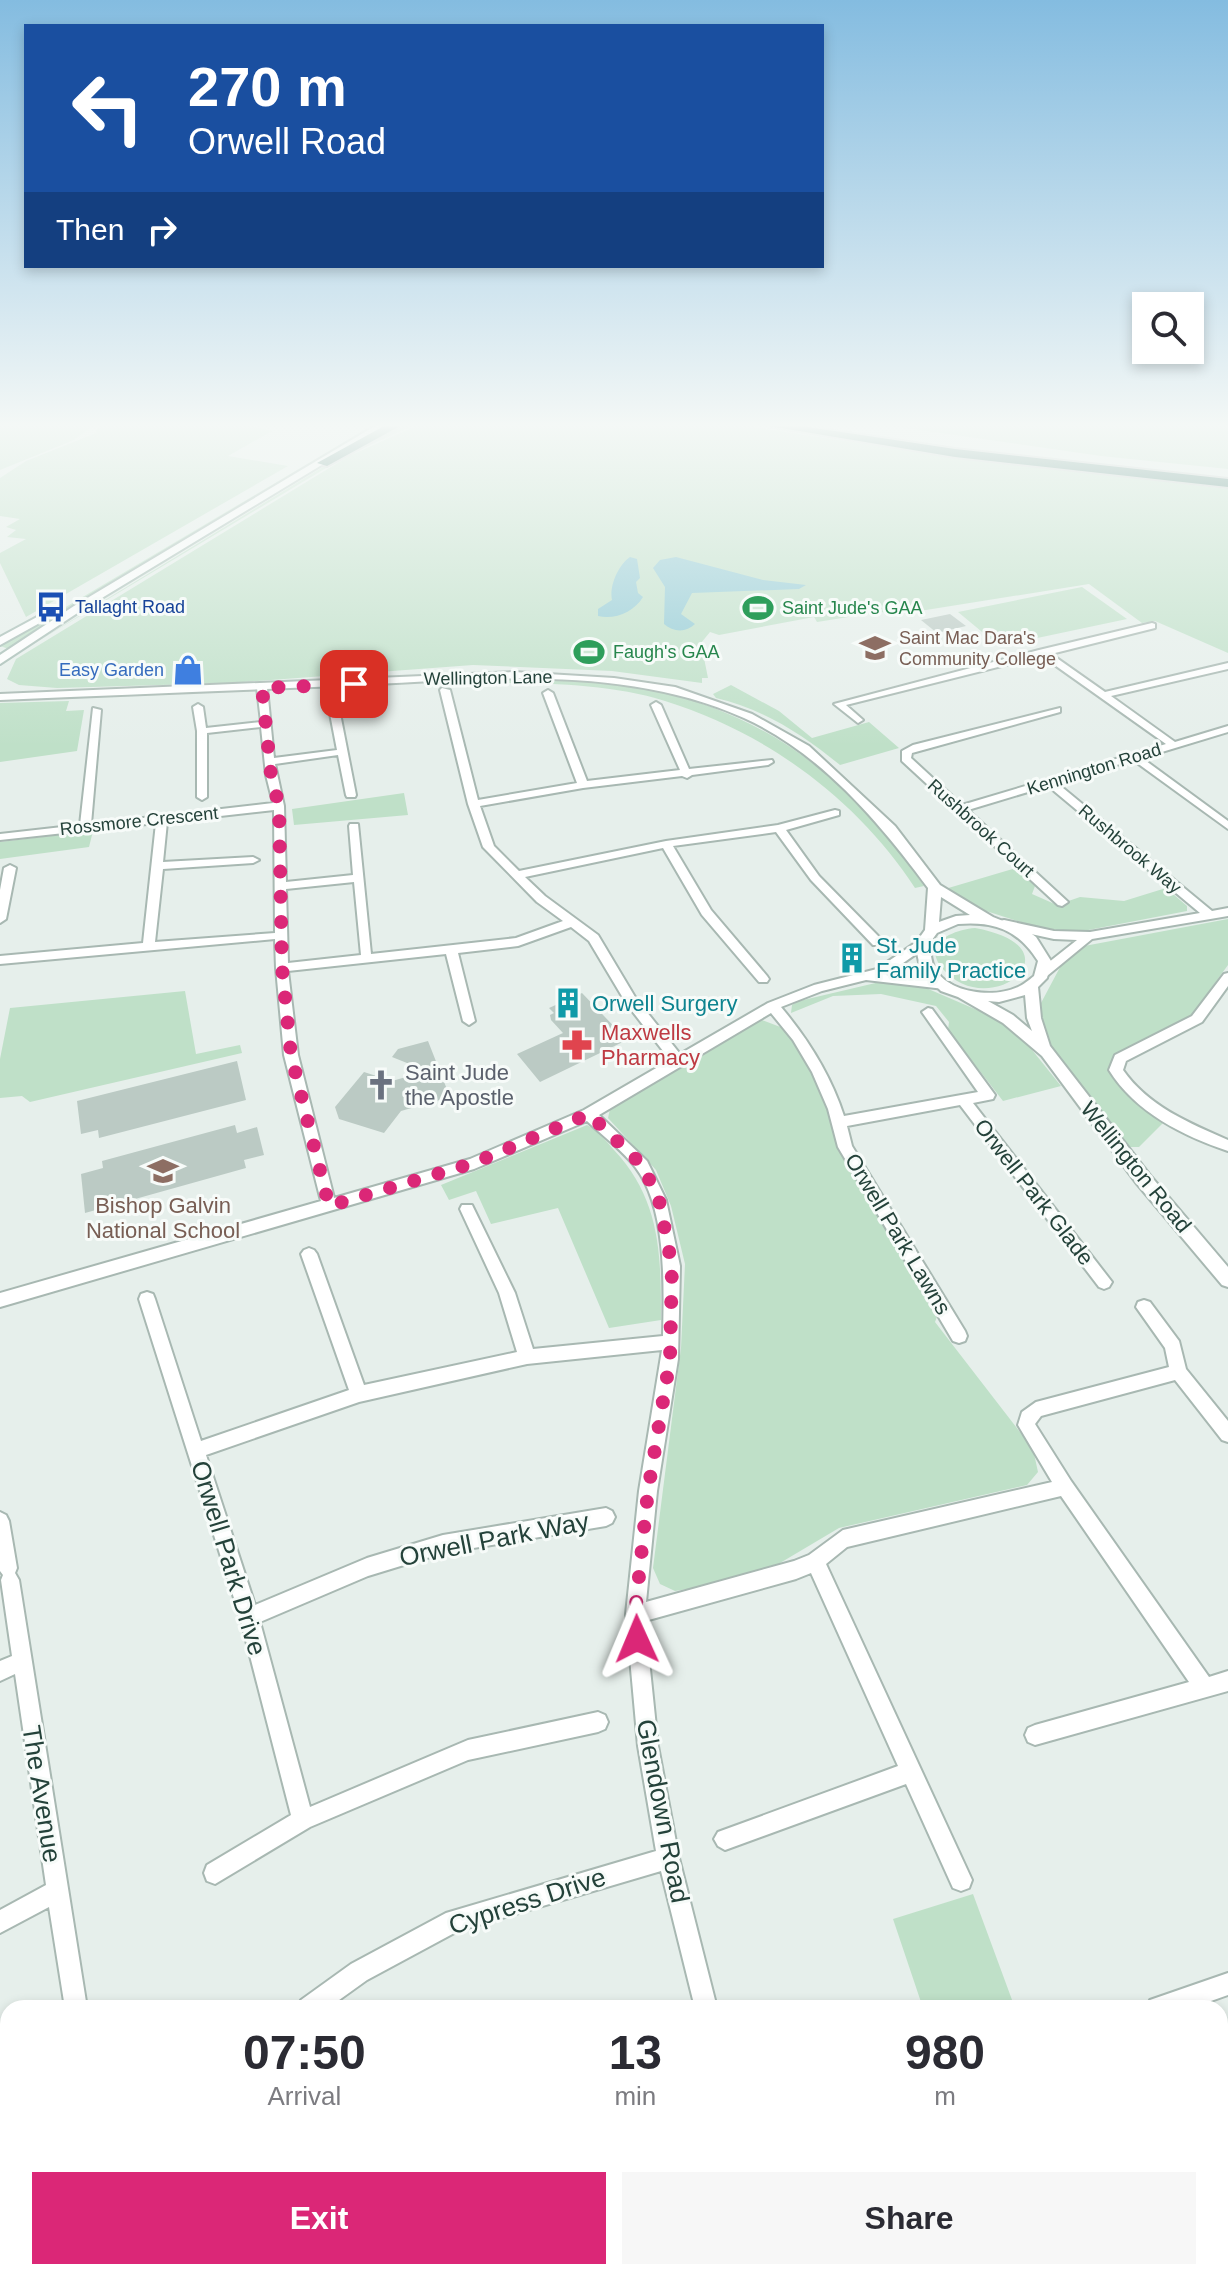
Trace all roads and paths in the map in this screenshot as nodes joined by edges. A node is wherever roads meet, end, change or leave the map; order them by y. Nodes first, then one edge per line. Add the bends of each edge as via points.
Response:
1 (186, 532) edge
2 (206, 532) edge
3 (1152, 626) dead end
4 (0, 642) edge
5 (1042, 652) junction
6 (0, 660) edge
7 (1228, 666) edge
8 (262, 688) junction
9 (445, 690) dead end
10 (548, 693) dead end
11 (4, 695) edge
12 (1104, 695) junction
13 (333, 703) dead end
14 (656, 705) dead end
15 (198, 707) dead end
16 (96, 710) dead end
17 (1057, 710) dead end
18 (858, 720) dead end
19 (265, 724) junction
20 (1228, 729) edge
21 (202, 731) junction
22 (1216, 732) junction
23 (1228, 740) edge
24 (1173, 745) junction
25 (341, 752) junction
26 (1135, 757) junction
27 (269, 762) junction
28 (768, 762) dead end
29 (687, 775) junction
30 (1050, 783) junction
31 (583, 785) junction
32 (351, 795) dead end
33 (202, 797) dead end
34 (473, 804) junction
35 (279, 806) junction
36 (960, 809) junction
37 (835, 813) dead end
38 (162, 819) junction
39 (354, 826) dead end
40 (1228, 826) edge
41 (85, 827) junction
42 (779, 828) junction
43 (0, 837) edge
44 (666, 844) junction
45 (253, 860) dead end
46 (158, 866) junction
47 (10, 868) dead end
48 (517, 875) junction
49 (359, 878) junction
50 (283, 886) junction
51 (935, 888) junction
52 (1062, 902) dead end
53 (1228, 912) edge
54 (1210, 915) junction
55 (0, 919) edge
56 (988, 920) junction
57 (573, 922) junction
58 (1003, 924) junction
59 (932, 930) junction
60 (273, 936) dead end
61 (1090, 936) junction
62 (877, 942) dead end
63 (922, 944) junction
64 (149, 947) junction
65 (452, 952) junction
66 (366, 953) dead end
67 (0, 960) edge
68 (282, 968) junction
69 (1043, 973) junction
70 (862, 977) junction
71 (1228, 977) edge
72 (763, 979) dead end
73 (1032, 988) junction
74 (955, 990) junction
75 (772, 1006) junction
76 (928, 1012) dead end
77 (469, 1021) dead end
78 (1047, 1052) junction
79 (678, 1061) junction
80 (965, 1102) junction
81 (589, 1114) junction
82 (841, 1122) junction
83 (1228, 1146) edge
84 (329, 1206) junction
85 (467, 1209) dead end
86 (309, 1254) dead end
87 (1228, 1280) edge
88 (1104, 1282) dead end
89 (147, 1299) dead end
90 (0, 1300) edge
91 (1144, 1307) dead end
92 (959, 1336) dead end
93 (671, 1342) junction
94 (527, 1357) junction
95 (1178, 1372) junction
96 (359, 1394) junction
97 (1228, 1434) edge
98 (195, 1451) junction
99 (1065, 1487) junction
100 (606, 1517) dead end
101 (0, 1521) edge
102 (815, 1561) junction
103 (635, 1614) junction
104 (249, 1617) junction
105 (21, 1662) junction
106 (0, 1671) edge
107 (1228, 1681) edge
108 (1203, 1685) junction
109 (598, 1722) dead end
110 (1035, 1735) dead end
111 (910, 1772) junction
112 (303, 1820) junction
113 (725, 1839) dead end
114 (668, 1858) junction
115 (215, 1873) dead end
116 (961, 1880) dead end
117 (58, 1890) junction
118 (0, 1922) edge
119 (1228, 1984) edge
120 (75, 2000) edge
121 (320, 2000) edge
122 (704, 2000) edge
123 (1181, 2000) edge

1 - 4 main road
2 - 6 main road
3 - 5 street
5 - 12 street
5 - 18 street via 839,704
7 - 12 street
8 - 11 street, Wellington Lane
8 - 19 street
8 - 51 street, Wellington Lane via 546,675 650,685 697,696 748,716 805,748 891,829
9 - 34 street
10 - 31 street
12 - 24 street
13 - 25 street
14 - 29 street
15 - 21 street
16 - 41 street
17 - 36 street, Rushbrook Court via 907,751 906,759
19 - 21 street
19 - 27 street
20 - 22 street, Kennington Road
21 - 33 street
22 - 23 street
22 - 24 street, Kennington Road
24 - 26 street, Kennington Road
25 - 27 street
25 - 32 street
26 - 30 street, Kennington Road
26 - 40 street
27 - 35 street
28 - 29 street
29 - 31 street
30 - 36 street, Kennington Road
30 - 54 street, Rushbrook Way
31 - 34 street
34 - 48 street via 489,847
35 - 38 street, Rossmore Crescent
35 - 50 street
36 - 52 street, Rushbrook Court
37 - 42 street
38 - 41 street, Rossmore Crescent
38 - 46 street
39 - 49 street
41 - 43 street, Rossmore Crescent
42 - 44 street
42 - 62 street via 815,878
44 - 48 street
44 - 72 street via 706,912
45 - 46 street
46 - 64 street
47 - 55 street
48 - 57 street
49 - 50 street
49 - 66 street
50 - 68 street
51 - 56 street, Wellington Lane
51 - 59 street
53 - 54 street
54 - 61 street
56 - 58 street
56 - 59 street via 956,920
57 - 65 street via 518,942
57 - 79 street via 594,938 630,1000
58 - 61 street
58 - 69 street via 1036,946
59 - 63 street
60 - 64 street
61 - 69 street
63 - 70 street via 881,972
63 - 74 street via 924,964
64 - 67 street
65 - 68 street
65 - 77 street
68 - 84 street via 291,1055
69 - 73 street
70 - 74 street
70 - 75 street
71 - 83 street via 1197,1019 1120,1058 1116,1070 1124,1084 1175,1122
73 - 74 street via 1003,998
73 - 78 street, Wellington Road via 1034,1018
74 - 78 street, Wellington Road via 1008,1019
75 - 79 street
75 - 82 street, Orwell Park Lawns via 794,1029
76 - 80 street, Orwell Park Glade via 988,1095
78 - 87 street, Wellington Road
79 - 81 street
80 - 82 street, Orwell Park Glade
80 - 88 street, Orwell Park Glade
81 - 84 street via 474,1163
81 - 93 street, Glendown Road via 642,1165 659,1200 672,1266
82 - 92 street, Orwell Park Lawns via 845,1147
84 - 90 street
85 - 94 street via 507,1293
86 - 96 street
89 - 98 street, Orwell Park Drive
91 - 95 street via 1173,1346
93 - 94 street
93 - 103 street, Glendown Road
94 - 96 street
95 - 97 street
95 - 99 street via 1036,1410 1028,1417 1026,1425
96 - 98 street
98 - 104 street, Orwell Park Drive
99 - 102 street via 843,1539
99 - 108 street
100 - 104 street, Orwell Park Way via 443,1544 367,1567
101 - 105 street, The Avenue
102 - 103 street
102 - 111 street
103 - 114 street, Glendown Road via 648,1746
104 - 112 street, Orwell Park Drive
105 - 106 street
105 - 117 street, The Avenue
107 - 108 street
108 - 110 street
109 - 112 street via 468,1750
111 - 113 street
111 - 116 street
112 - 115 street
114 - 121 street, Cypress Drive via 454,1921 359,1972
114 - 122 street, Glendown Road
117 - 118 street
117 - 120 street, The Avenue
119 - 123 street

